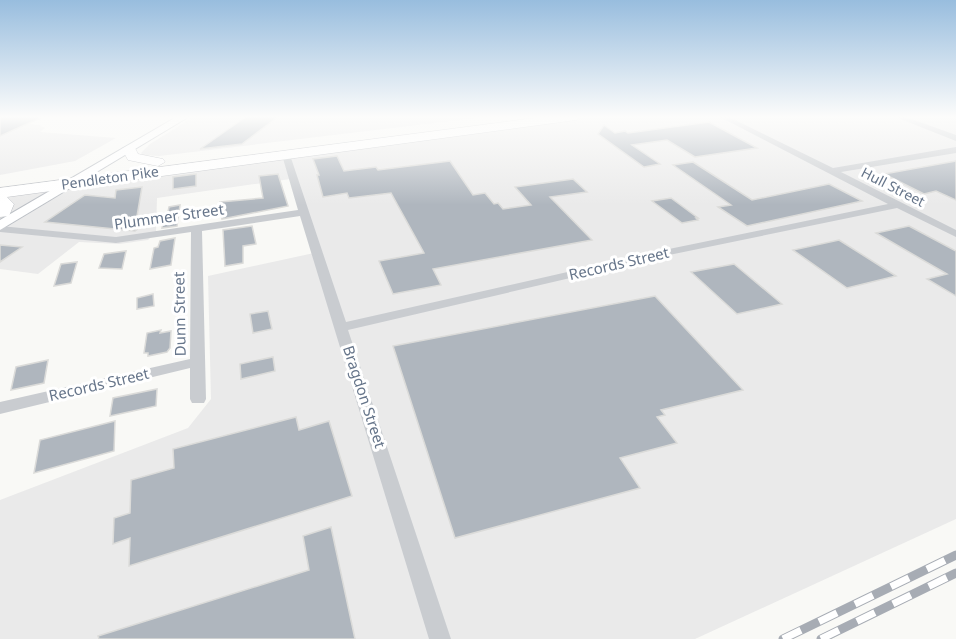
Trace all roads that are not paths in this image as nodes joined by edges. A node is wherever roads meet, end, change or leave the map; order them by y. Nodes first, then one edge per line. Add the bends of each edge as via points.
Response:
1 (124, 146) edge
2 (134, 146) edge
3 (286, 146) edge
4 (354, 146) edge
5 (782, 146) edge
6 (129, 149) junction
7 (956, 150) edge
8 (286, 155) junction
9 (158, 162) junction
10 (96, 170) junction
11 (832, 171) junction
12 (73, 178) junction
13 (0, 182) edge
14 (49, 186) junction
15 (0, 193) edge
16 (898, 205) junction
17 (306, 212) junction
18 (1, 216) edge
19 (196, 229) junction
20 (956, 234) edge
21 (342, 327) junction
22 (197, 362) junction
23 (198, 399) dead end
24 (0, 408) edge
25 (440, 639) edge

1 - 12 main road
2 - 6 main road
3 - 9 main road, Pendleton Pike
4 - 8 main road, Pendleton Pike
5 - 11 street, Hull Street
6 - 9 main road via 133,158
6 - 10 main road
7 - 11 street
8 - 12 main road, Pendleton Pike
8 - 17 street, Bragdon Street
9 - 10 main road, Pendleton Pike
10 - 12 main road, Pendleton Pike
11 - 16 street, Hull Street
12 - 13 main road, Pendleton Pike
12 - 14 main road, Pendleton Pike
12 - 18 main road
14 - 15 main road, Pendleton Pike
14 - 18 main road
16 - 20 street, Hull Street
16 - 21 street, Records Street via 669,252
17 - 19 street, Plummer Street
17 - 21 street, Bragdon Street
18 - 19 street, Plummer Street via 116,240
19 - 22 street, Dunn Street
21 - 25 street, Bragdon Street
22 - 23 street, Dunn Street
22 - 24 street, Records Street

